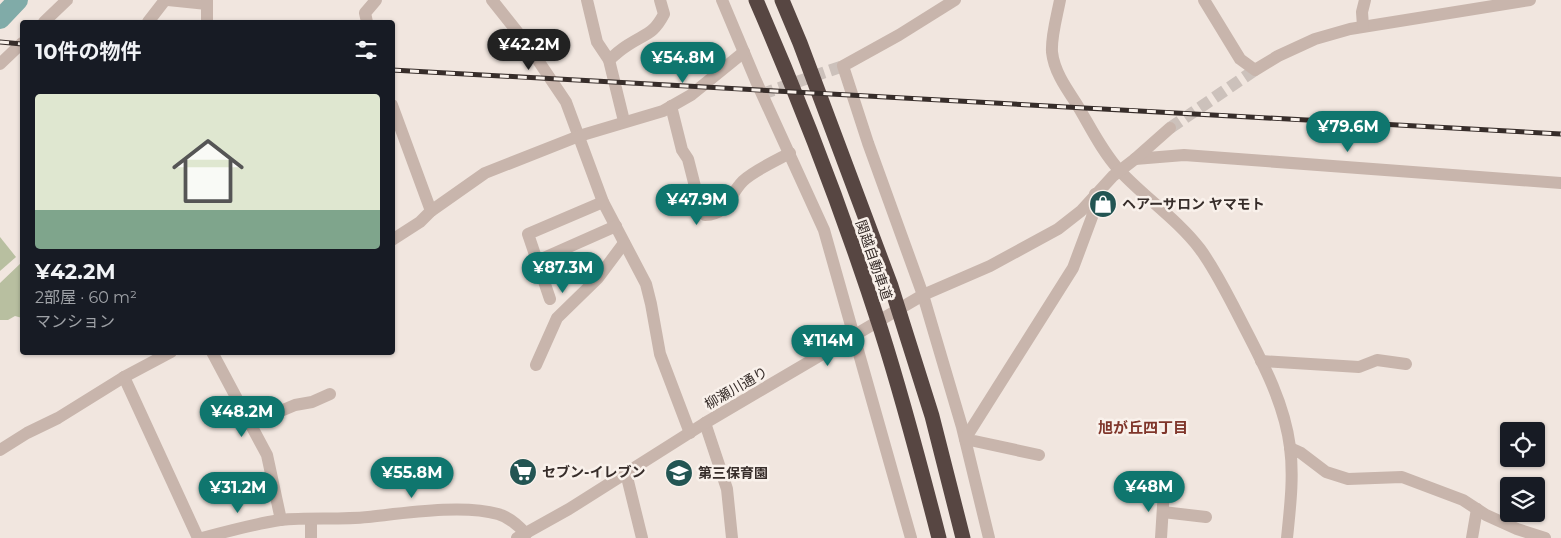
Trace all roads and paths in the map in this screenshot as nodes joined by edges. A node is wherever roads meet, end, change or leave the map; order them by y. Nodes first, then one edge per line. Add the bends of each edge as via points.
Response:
1 (67, 0) edge
2 (167, 0) edge
3 (376, 0) edge
4 (492, 0) edge
5 (588, 0) edge
6 (660, 0) edge
7 (722, 0) edge
8 (756, 0) edge
9 (782, 0) edge
10 (955, 0) edge
11 (1060, 0) edge
12 (1204, 0) edge
13 (1365, 0) edge
14 (1530, 0) edge
15 (207, 2) edge
16 (46, 20) edge
17 (150, 20) edge
18 (207, 20) edge
19 (366, 20) edge
20 (1363, 26) junction
21 (20, 45) edge
22 (744, 52) junction
23 (609, 60) junction
24 (0, 64) edge
25 (671, 106) junction
26 (395, 113) edge
27 (624, 121) junction
28 (1170, 128) tunnel mouth
29 (579, 136) junction
30 (790, 153) junction
31 (1136, 159) junction
32 (1120, 170) junction
33 (1561, 183) edge
34 (1095, 194) junction
35 (603, 202) junction
36 (431, 211) junction
37 (616, 226) junction
38 (395, 238) edge
39 (624, 243) junction
40 (537, 260) junction
41 (923, 295) junction
42 (550, 299) dead end
43 (854, 336) junction
44 (165, 355) edge
45 (214, 355) edge
46 (1261, 361) junction
47 (1406, 364) dead end
48 (536, 365) dead end
49 (124, 377) junction
50 (330, 394) dead end
51 (250, 424) junction
52 (704, 424) junction
53 (690, 433) junction
54 (965, 439) junction
55 (1290, 448) junction
56 (0, 450) edge
57 (1039, 455) dead end
58 (626, 473) junction
59 (1164, 490) dead end
60 (1477, 509) junction
61 (1162, 512) junction
62 (1206, 517) dead end
63 (311, 519) junction
64 (281, 520) junction
65 (522, 536) edge
66 (200, 538) edge
67 (311, 538) edge
68 (642, 538) edge
69 (732, 538) edge
70 (911, 538) edge
71 (939, 538) edge
72 (964, 538) edge
73 (989, 538) edge
74 (1161, 538) edge
75 (1287, 538) edge
76 (1472, 538) edge
77 (1546, 538) edge

1 - 16 street
2 - 15 street
2 - 17 street
3 - 19 street via 364,13
4 - 29 street via 566,102
5 - 23 street via 597,42
6 - 23 street via 664,14 659,24
7 - 22 street
8 - 71 highway, 関越自動車道 via 848,234 881,330
9 - 72 highway, 関越自動車道 via 891,286 932,416
10 - 41 street via 843,66
11 - 32 street via 1052,47 1057,69 1100,145
12 - 20 street via 1240,59 1255,70 1315,39
13 - 20 street
14 - 20 street
15 - 18 street
21 - 24 street
22 - 25 street via 691,95
22 - 30 street
23 - 27 street
25 - 27 street
25 - 30 street via 682,150 688,159 705,215 722,212 744,179
26 - 36 street
27 - 29 street
28 - 31 street, 柳瀬川通り
29 - 35 street
29 - 36 street via 485,173
30 - 43 street via 824,230
31 - 32 street, 柳瀬川通り
31 - 33 street via 1184,155
32 - 34 street, 柳瀬川通り
32 - 46 street via 1175,220 1201,250
34 - 41 street, 柳瀬川通り via 1081,211 1058,229 990,266
34 - 54 street via 1092,217 1074,268
35 - 37 street
35 - 40 street via 528,234
36 - 38 street
37 - 39 street
37 - 40 street
39 - 48 street via 598,278 557,318
39 - 53 street via 646,284 660,354
40 - 42 street
41 - 43 street, 柳瀬川通り
41 - 54 street
43 - 52 street, 柳瀬川通り
43 - 70 street
44 - 49 street
45 - 51 street
46 - 47 street via 1359,366 1377,360
46 - 55 street via 1282,412
49 - 56 street
49 - 66 street
50 - 51 street
51 - 64 street via 267,455
52 - 53 street, 柳瀬川通り
52 - 69 street via 727,489
53 - 58 street, 柳瀬川通り
54 - 57 street
54 - 73 street
55 - 60 street via 1326,472 1348,478 1402,477 1463,500
55 - 75 street
58 - 65 street, 柳瀬川通り
58 - 68 street
59 - 61 street
60 - 76 street
60 - 77 street via 1517,529
61 - 62 street
61 - 74 street
63 - 64 street
63 - 65 street via 471,510 500,514 511,521
63 - 67 street
64 - 66 street

